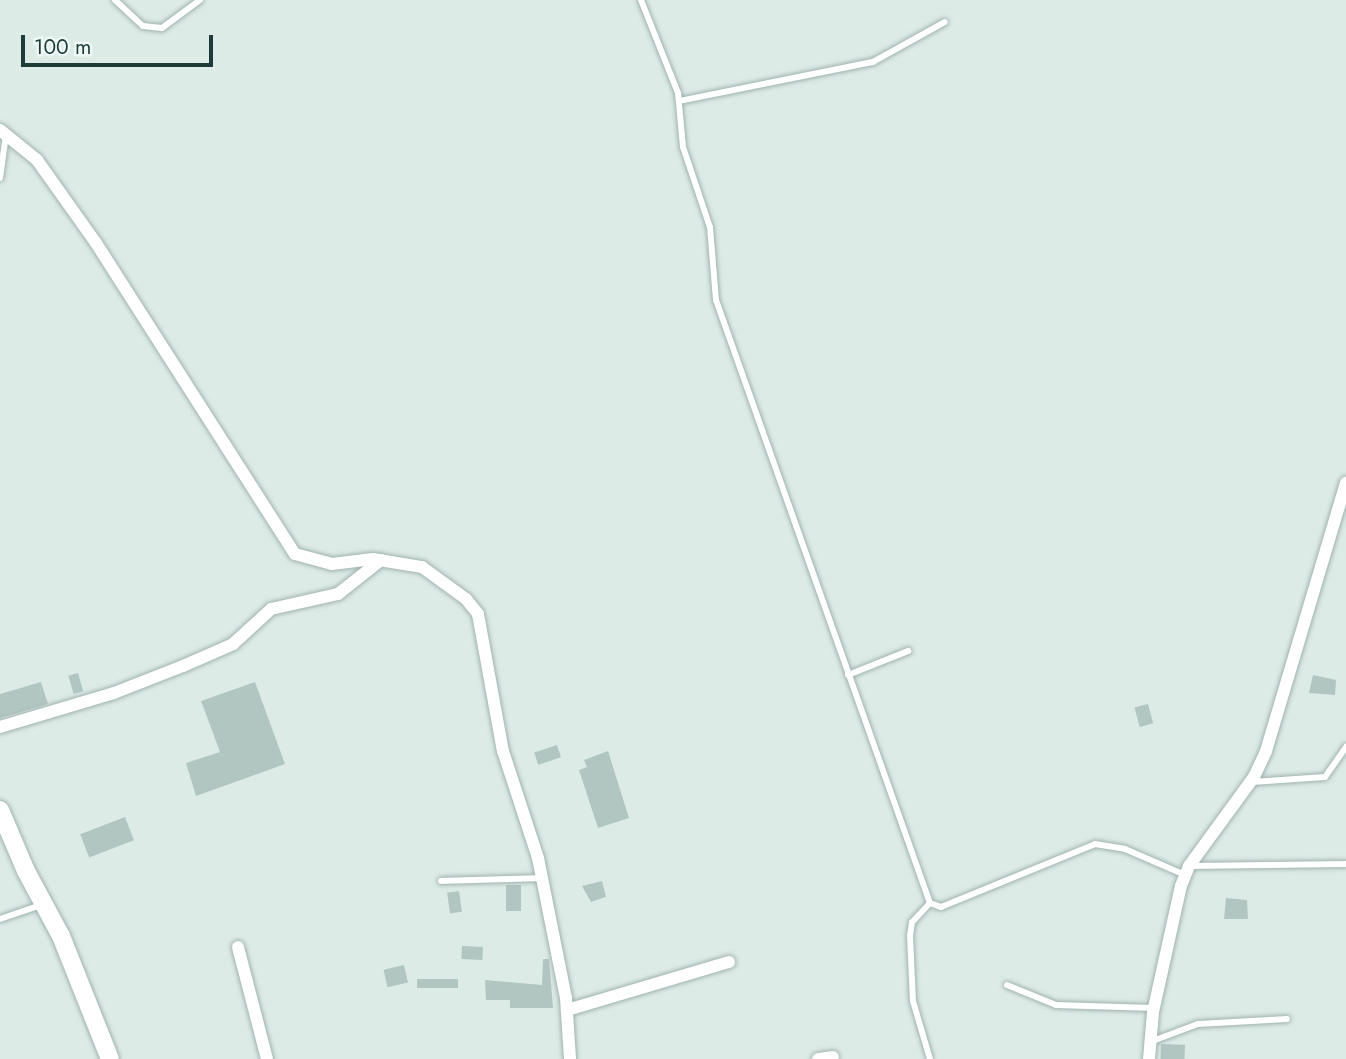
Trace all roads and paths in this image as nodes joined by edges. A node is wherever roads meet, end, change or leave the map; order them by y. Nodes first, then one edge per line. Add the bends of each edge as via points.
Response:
1 (114, 0) edge
2 (200, 0) edge
3 (641, 0) edge
4 (945, 22) dead end
5 (679, 101) junction
6 (3, 132) edge
7 (0, 178) edge
8 (1346, 483) edge
9 (381, 560) junction
10 (908, 651) dead end
11 (848, 675) junction
12 (0, 727) edge
13 (1346, 747) edge
14 (1250, 782) junction
15 (0, 810) edge
16 (1346, 864) edge
17 (1187, 870) junction
18 (542, 878) junction
19 (441, 881) dead end
20 (930, 903) junction
21 (44, 904) junction
22 (0, 919) edge
23 (238, 947) dead end
24 (729, 962) dead end
25 (1007, 985) dead end
26 (1154, 1007) junction
27 (567, 1010) junction
28 (1287, 1018) dead end
29 (1150, 1042) junction
30 (833, 1057) edge
31 (108, 1058) edge
32 (267, 1059) edge
33 (570, 1059) edge
34 (818, 1059) edge
35 (930, 1059) edge
36 (1149, 1059) edge

1 - 2 lane via 142,26 162,28
3 - 5 lane
4 - 5 lane via 873,62
5 - 11 lane via 683,146 710,227 716,300
6 - 7 lane
6 - 9 street via 37,160 96,243 295,554 332,564
8 - 14 street via 1274,729
9 - 12 street via 338,594 263,613 240,639 183,666 114,693
9 - 18 street via 422,567 466,599 478,614 503,751
10 - 11 lane
11 - 20 lane
13 - 14 lane via 1325,777
14 - 17 street
15 - 21 street
16 - 17 lane
17 - 20 lane via 1095,844 941,907
17 - 26 street
18 - 19 lane
18 - 27 street
20 - 35 lane via 912,922 910,936 913,1002
21 - 22 lane
21 - 31 street
23 - 32 street
24 - 27 street
25 - 26 lane via 1056,1005
26 - 29 street
27 - 33 street
28 - 29 lane via 1198,1024
29 - 36 street
30 - 34 street

